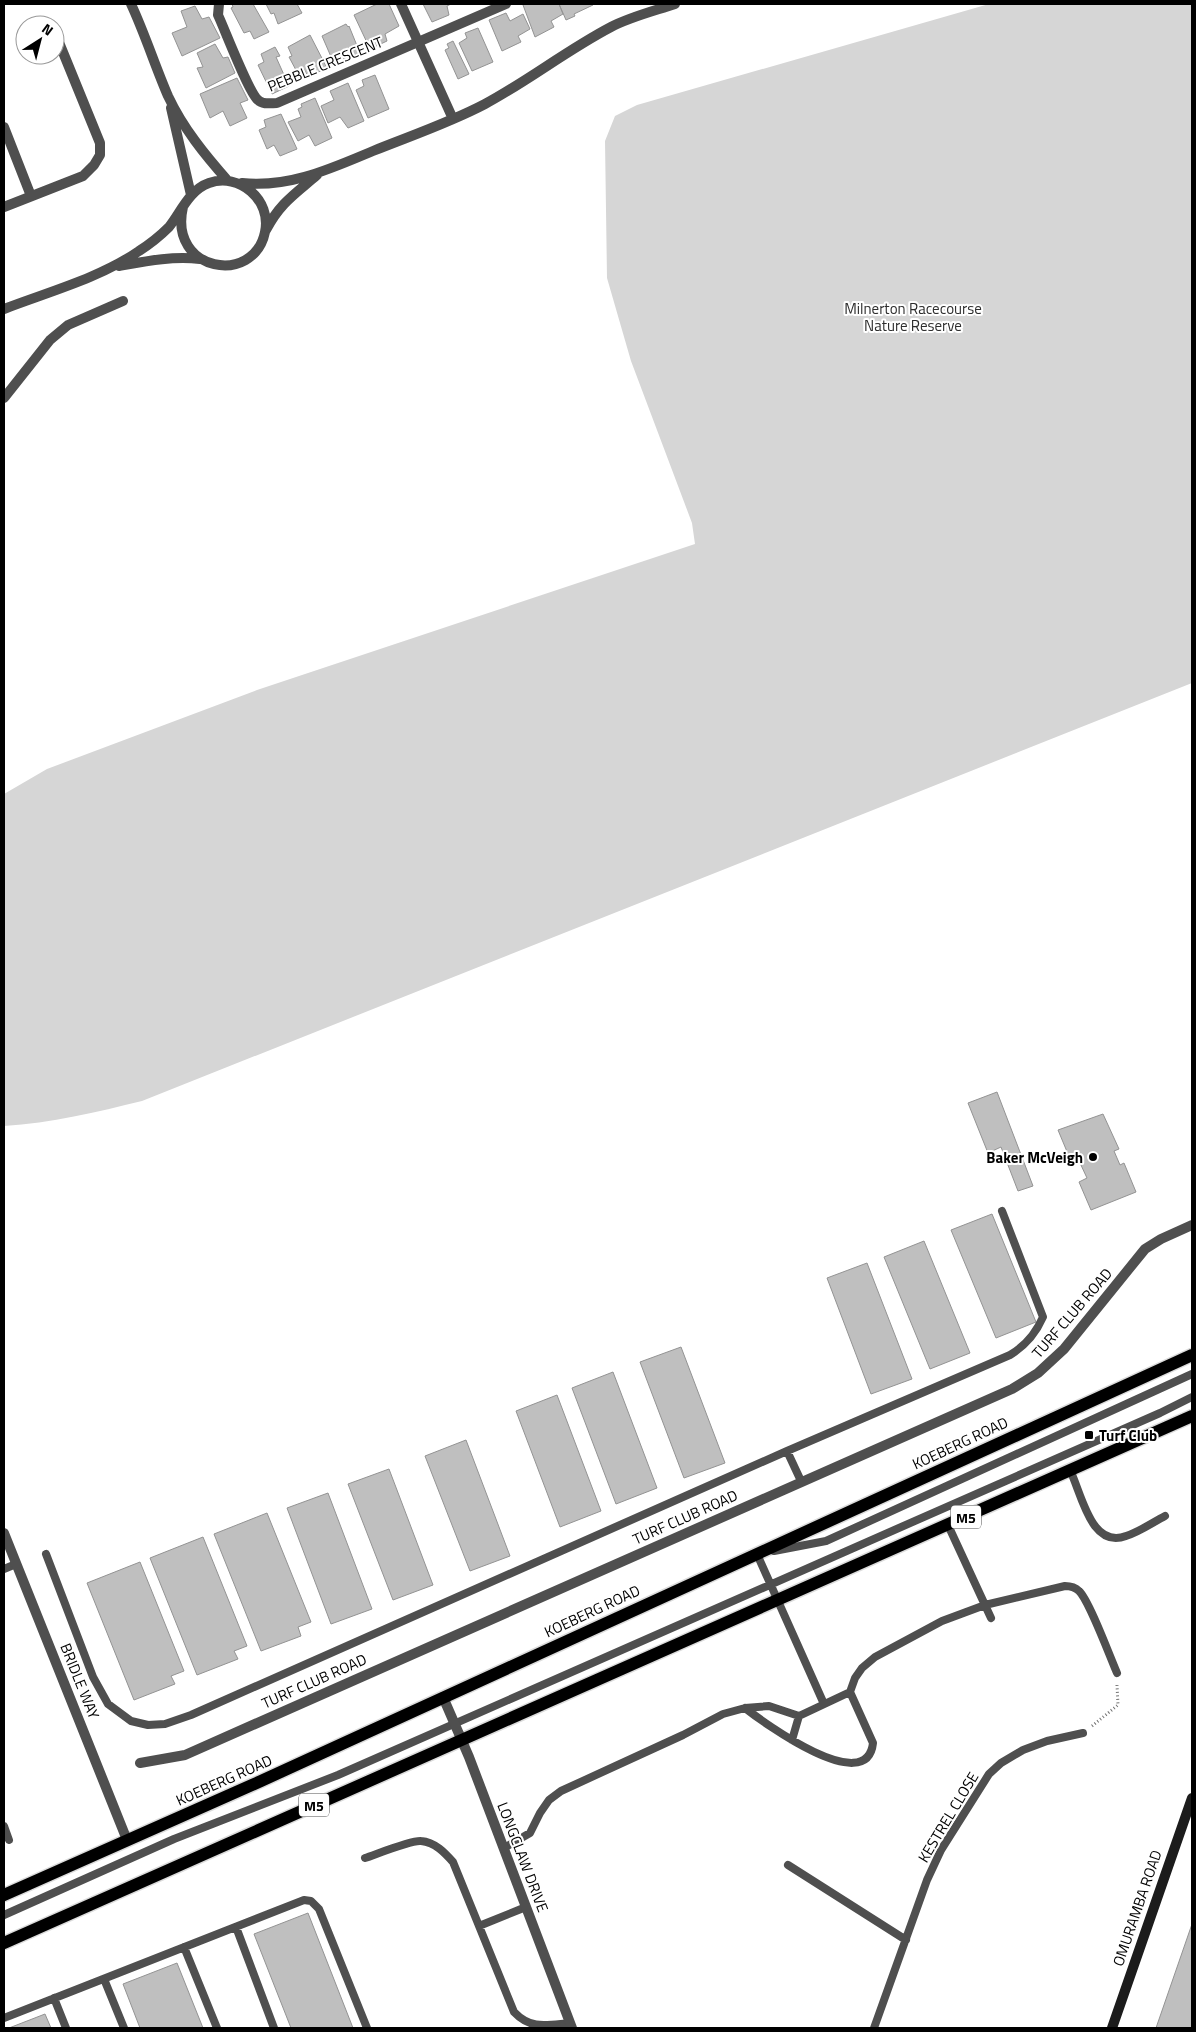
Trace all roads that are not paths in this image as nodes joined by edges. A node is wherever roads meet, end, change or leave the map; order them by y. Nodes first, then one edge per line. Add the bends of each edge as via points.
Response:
1 (131, 4) edge
2 (219, 4) edge
3 (401, 4) edge
4 (506, 4) edge
5 (675, 4) edge
6 (418, 42) junction
7 (65, 57) edge
8 (169, 97) junction
9 (453, 119) junction
10 (4, 128) edge
11 (320, 173) junction
12 (233, 182) junction
13 (191, 195) junction
14 (31, 196) junction
15 (4, 207) edge
16 (183, 207) junction
17 (265, 232) junction
18 (200, 259) junction
19 (113, 267) junction
20 (122, 301) dead end
21 (4, 309) edge
22 (4, 398) edge
23 (1002, 1211) dead end
24 (1192, 1225) edge
25 (1192, 1355) edge
26 (1192, 1374) edge
27 (1192, 1397) edge
28 (1192, 1416) edge
29 (787, 1451) junction
30 (1070, 1470) junction
31 (802, 1481) junction
32 (1165, 1516) dead end
33 (948, 1525) junction
34 (4, 1533) edge
35 (46, 1554) dead end
36 (757, 1554) junction
37 (16, 1564) junction
38 (4, 1569) edge
39 (771, 1585) junction
40 (778, 1600) junction
41 (985, 1605) junction
42 (991, 1618) dead end
43 (1116, 1673) road end
44 (850, 1692) junction
45 (443, 1697) junction
46 (824, 1704) junction
47 (745, 1708) junction
48 (799, 1716) junction
49 (454, 1724) junction
50 (1083, 1733) road end
51 (462, 1740) junction
52 (792, 1740) junction
53 (140, 1763) dead end
54 (1192, 1798) edge
55 (4, 1826) edge
56 (10, 1840) dead end
57 (127, 1840) junction
58 (504, 1848) junction
59 (365, 1858) dead end
60 (788, 1866) dead end
61 (4, 1895) edge
62 (526, 1907) junction
63 (4, 1915) edge
64 (479, 1926) junction
65 (236, 1927) junction
66 (906, 1940) junction
67 (4, 1943) edge
68 (184, 1947) junction
69 (104, 1979) junction
70 (54, 1998) junction
71 (4, 2018) edge
72 (571, 2026) edge
73 (66, 2028) edge
74 (124, 2028) edge
75 (217, 2028) edge
76 (274, 2028) edge
77 (367, 2028) edge
78 (874, 2028) edge
79 (1112, 2028) edge

1 - 8 street
2 - 6 street, PEBBLE CRESCENT via 218,15 251,88 258,100 266,104 277,103
3 - 6 street
4 - 6 street
5 - 9 street via 612,26 520,84
6 - 9 street
7 - 14 street via 100,143 100,155 83,176
8 - 12 street via 206,156
8 - 13 street
9 - 11 street
10 - 14 street
11 - 12 street via 273,184
11 - 17 street via 275,213
12 - 13 street via 208,183
12 - 17 street via 249,189 258,198 266,220
13 - 16 street
14 - 15 street
16 - 18 street via 181,230 191,251
16 - 19 street via 154,241
17 - 18 street via 261,243 245,260 222,266
18 - 19 street via 155,259
19 - 21 street
20 - 22 street via 68,325 50,340
23 - 29 lane via 1043,1317 1030,1338 1010,1355
24 - 31 street, TURF CLUB ROAD via 1146,1249 1064,1349 1038,1373 1012,1389
25 - 36 main road, KOEBERG ROAD
26 - 36 lane via 826,1541
27 - 39 lane
28 - 30 main road, M5
29 - 31 lane
29 - 35 lane via 165,1724 131,1721 108,1704 93,1677
30 - 32 lane via 1094,1527 1102,1535 1112,1539 1127,1536
30 - 33 main road, M5
31 - 53 street, TURF CLUB ROAD via 185,1755
33 - 40 main road, M5
33 - 41 lane
34 - 37 street, BRIDLE WAY
36 - 39 lane
36 - 45 main road, KOEBERG ROAD
37 - 38 lane
37 - 57 street, BRIDLE WAY
39 - 40 lane
39 - 49 lane
40 - 46 lane
40 - 51 main road, M5
41 - 42 lane
41 - 43 lane via 1065,1586 1074,1587 1081,1592 1087,1604
41 - 44 lane via 942,1621 886,1650 862,1668
44 - 46 lane
44 - 52 lane via 873,1743 872,1752 866,1760 842,1762 821,1756
45 - 49 street, LONGCLAW DRIVE
45 - 57 main road, KOEBERG ROAD
46 - 48 lane
47 - 48 lane via 768,1706
47 - 52 lane
47 - 58 lane via 723,1714 561,1791 549,1800 530,1833
48 - 52 lane
49 - 51 street, LONGCLAW DRIVE
49 - 63 lane via 338,1775 174,1839
50 - 66 lane, KESTREL CLOSE via 1023,1750 989,1774 941,1850
51 - 58 street, LONGCLAW DRIVE
51 - 67 main road, M5
54 - 79 main road, OMURAMBA ROAD
55 - 56 lane
57 - 61 main road, KOEBERG ROAD
58 - 62 street, LONGCLAW DRIVE
59 - 64 lane via 420,1840 436,1846 453,1862
60 - 66 lane
62 - 64 lane
62 - 72 street, LONGCLAW DRIVE
64 - 72 lane via 514,2012 524,2022 532,2024
65 - 68 lane
65 - 76 lane
65 - 77 lane via 304,1900 311,1901 319,1909
66 - 78 lane, KESTREL CLOSE
68 - 69 lane
68 - 75 lane
69 - 70 lane
69 - 74 lane
70 - 71 lane
70 - 73 lane

